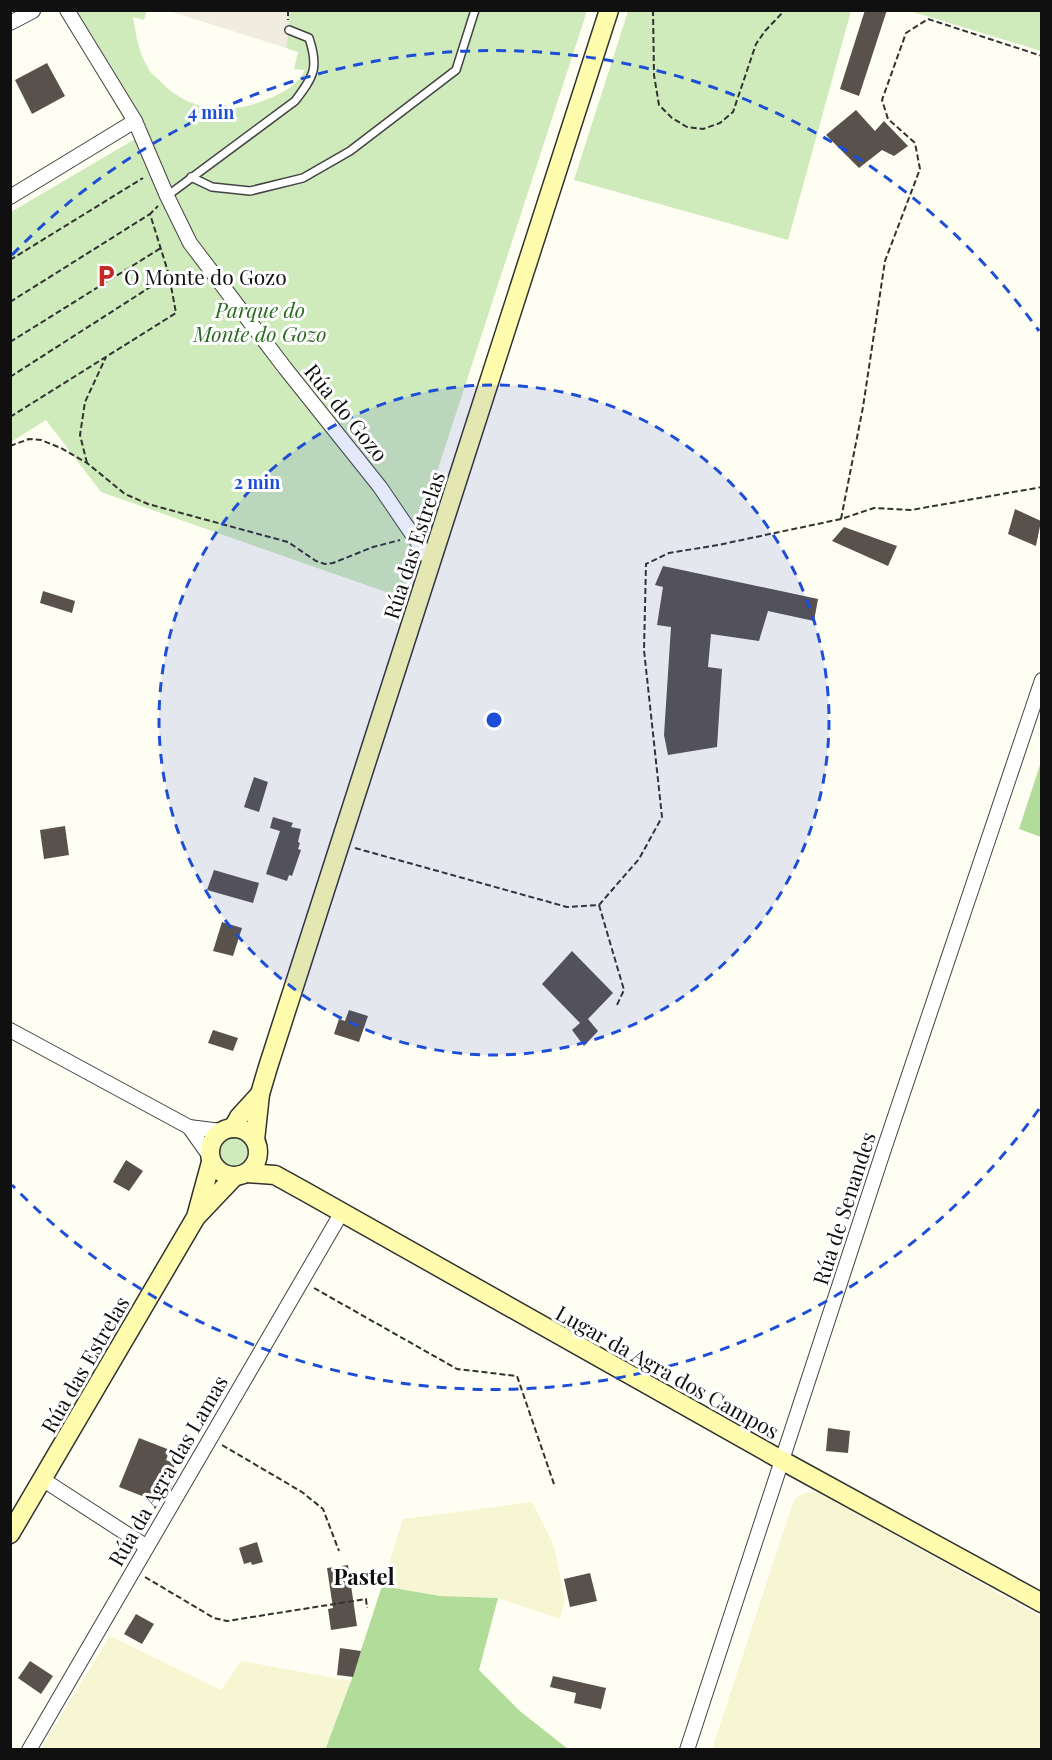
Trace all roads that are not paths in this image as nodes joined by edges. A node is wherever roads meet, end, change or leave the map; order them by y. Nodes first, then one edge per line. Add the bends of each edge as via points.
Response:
1 (67, 10) edge
2 (475, 10) edge
3 (609, 10) edge
4 (33, 11) edge
5 (10, 23) edge
6 (289, 30) dead end
7 (135, 121) junction
8 (191, 177) junction
9 (167, 196) junction
10 (10, 197) edge
11 (431, 562) junction
12 (1041, 680) edge
13 (10, 1030) edge
14 (260, 1094) junction
15 (189, 1127) junction
16 (227, 1130) junction
17 (256, 1146) junction
18 (210, 1159) junction
19 (241, 1175) junction
20 (275, 1175) junction
21 (342, 1212) junction
22 (196, 1217) junction
23 (783, 1461) junction
24 (42, 1479) junction
25 (10, 1534) edge
26 (147, 1547) junction
27 (1041, 1602) edge
28 (29, 1749) edge
29 (687, 1749) edge

1 - 7 street, Rúa do Gozo
2 - 8 lane via 456,70 322,167 303,178 250,191 212,187
3 - 11 street, Rúa das Estrelas
4 - 5 street
6 - 8 lane via 309,38 315,55 307,86 295,101
7 - 9 street, Rúa do Gozo
7 - 10 street
8 - 9 lane
9 - 11 street, Rúa do Gozo via 202,261 380,487
11 - 14 street, Rúa das Estrelas
12 - 23 street, Rúa de Senandes
13 - 15 street
14 - 16 street, Rúa das Estrelas
14 - 17 street, Rúa das Estrelas
15 - 16 street
15 - 18 street
16 - 17 street via 244,1130
16 - 18 street via 212,1141
17 - 19 street via 255,1164
17 - 20 street, Lugar da Agra dos Campos
18 - 19 street via 221,1174
18 - 22 street, Rúa das Estrelas
19 - 20 street, Lugar da Agra dos Campos
19 - 22 street, Rúa das Estrelas
20 - 21 street, Lugar da Agra dos Campos
21 - 23 street, Lugar da Agra dos Campos
21 - 26 street, Rúa da Agra das Lamas
22 - 24 street, Rúa das Estrelas
23 - 27 street, Lugar da Agra dos Campos
23 - 29 street, Rúa de Senandes
24 - 25 street, Rúa das Estrelas
24 - 26 street
26 - 28 street, Rúa da Agra das Lamas

